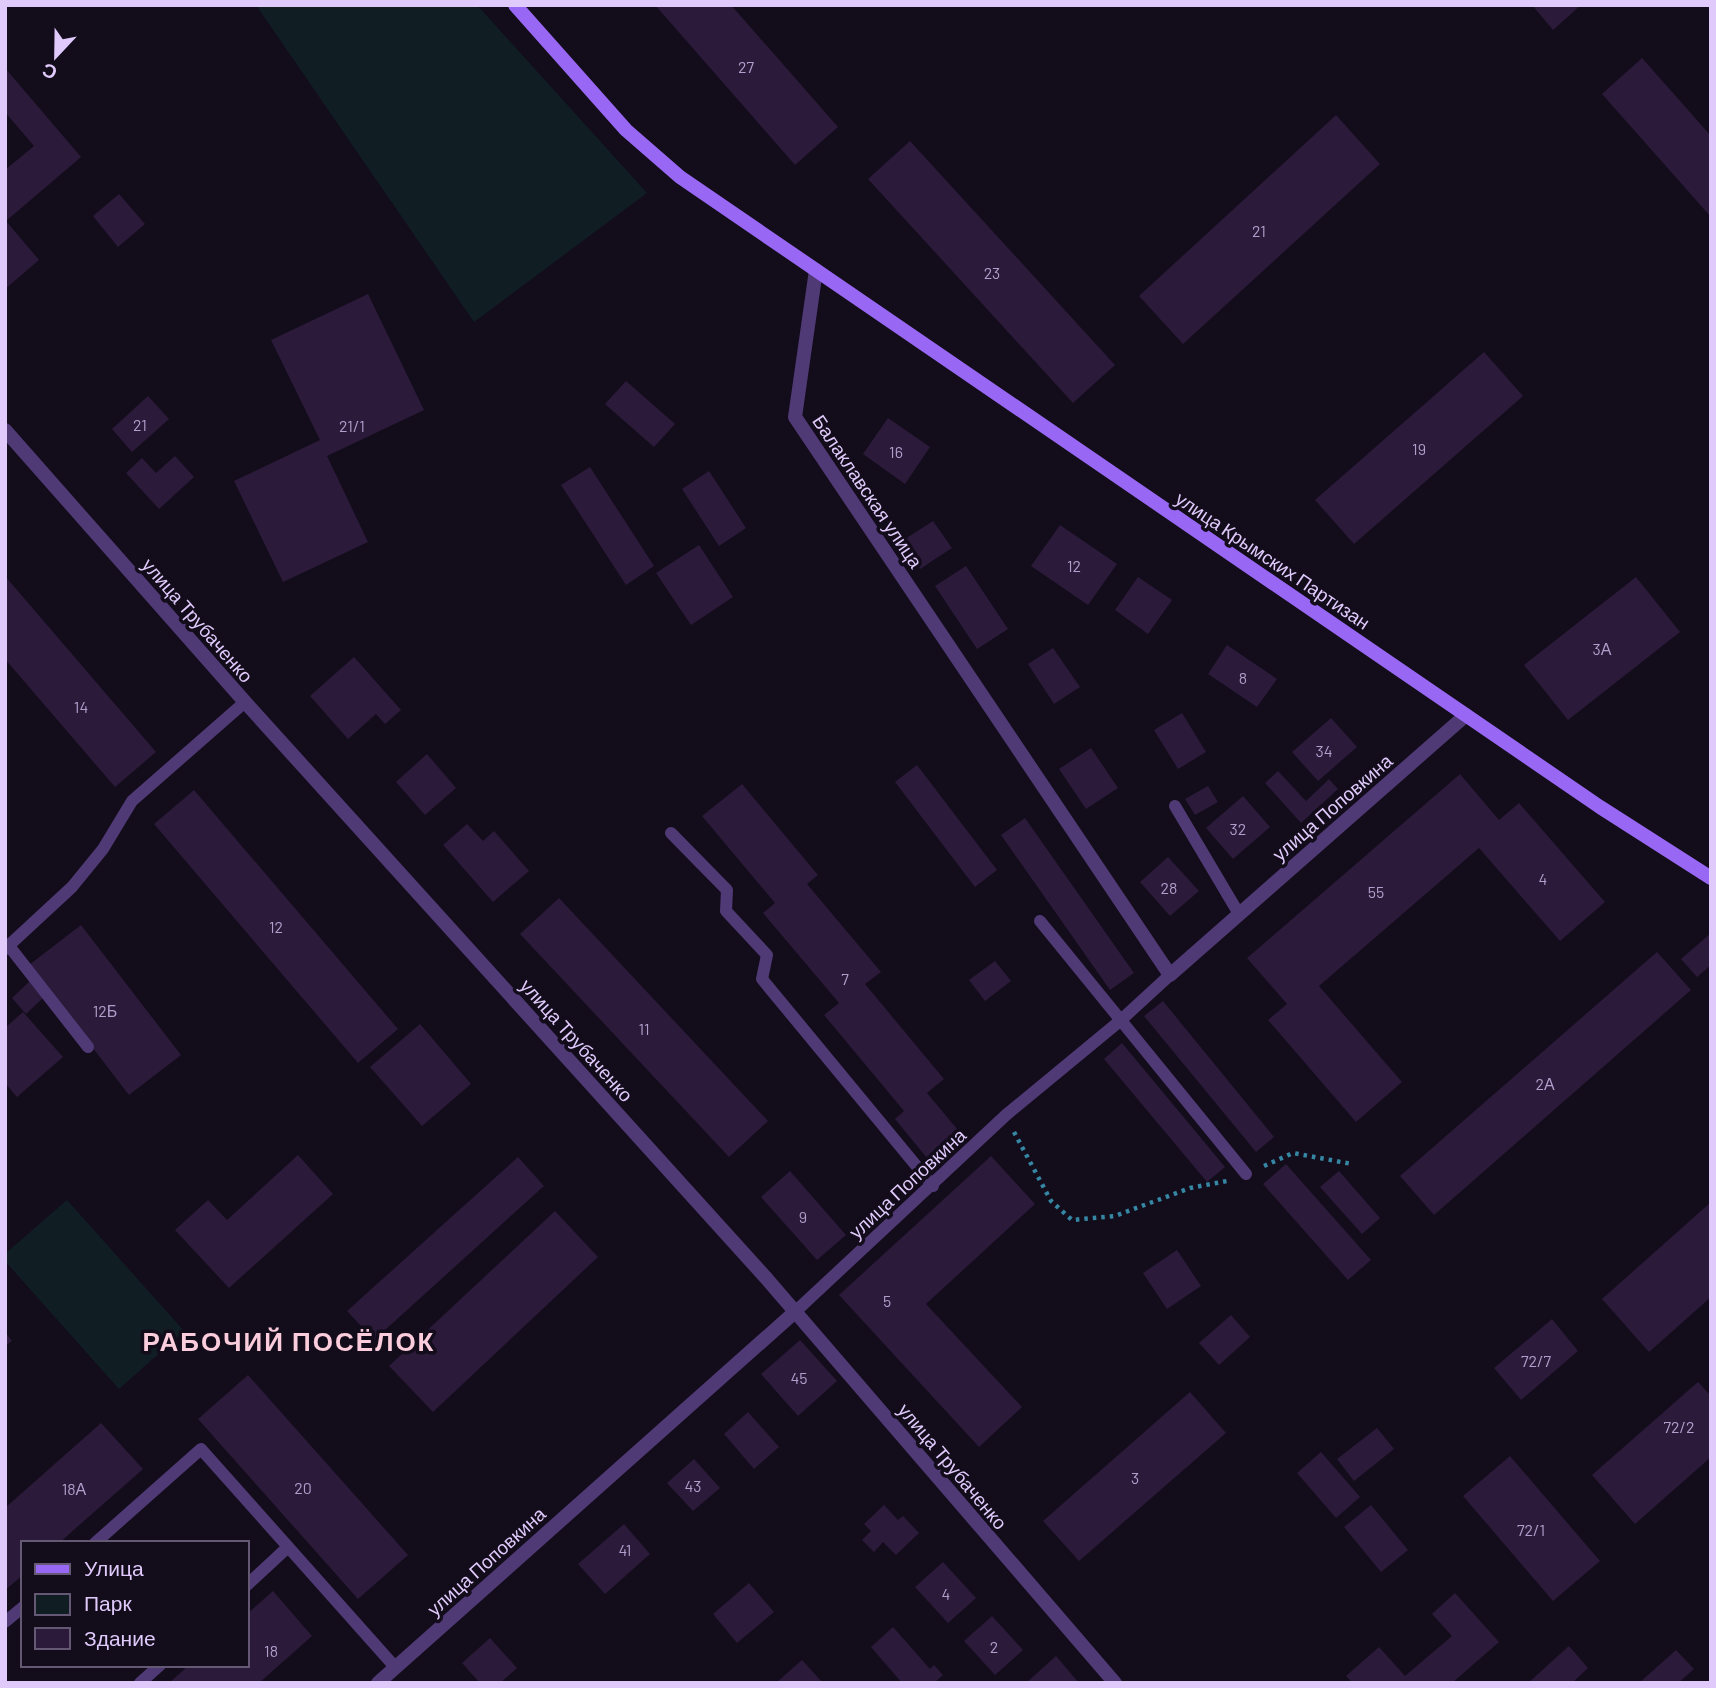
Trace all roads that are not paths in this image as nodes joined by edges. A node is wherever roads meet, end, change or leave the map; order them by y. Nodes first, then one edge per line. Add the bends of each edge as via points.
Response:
1 (514, 5) edge
2 (816, 270) junction
3 (5, 430) edge
4 (245, 702) junction
5 (1466, 715) junction
6 (1175, 806) dead end
7 (671, 834) dead end
8 (1711, 878) edge
9 (1239, 914) junction
10 (1040, 921) dead end
11 (7, 947) edge
12 (1170, 975) junction
13 (1121, 1020) junction
14 (88, 1047) dead end
15 (1246, 1174) road end
16 (933, 1186) junction
17 (796, 1311) junction
18 (97, 1541) edge
19 (288, 1547) junction
20 (248, 1584) edge
21 (21, 1609) edge
22 (5, 1622) edge
23 (158, 1667) edge
24 (395, 1667) junction
25 (140, 1683) edge
26 (378, 1683) edge
27 (1115, 1683) edge

1 - 2 main road via 626,130 680,177
2 - 5 main road, улица Крымских Партизан
2 - 12 street, Балаклавская улица via 795,417
3 - 4 street, улица Трубаченко
4 - 11 lane via 132,801 103,849 72,887
4 - 17 street, улица Трубаченко
5 - 8 main road, улица Крымских Партизан
5 - 9 street, улица Поповкина
6 - 9 lane
7 - 16 lane via 727,890 726,911 767,955 762,979
9 - 12 street, улица Поповкина
10 - 13 lane
11 - 14 lane
12 - 13 lane, улица Поповкина
13 - 15 lane
13 - 16 lane, улица Поповкина via 1006,1115
16 - 17 lane, улица Поповкина
17 - 24 street, улица Поповкина
17 - 27 street, улица Трубаченко
18 - 19 lane via 201,1449
19 - 20 lane
19 - 24 lane
21 - 22 lane
23 - 25 lane
24 - 26 street, улица Поповкина

